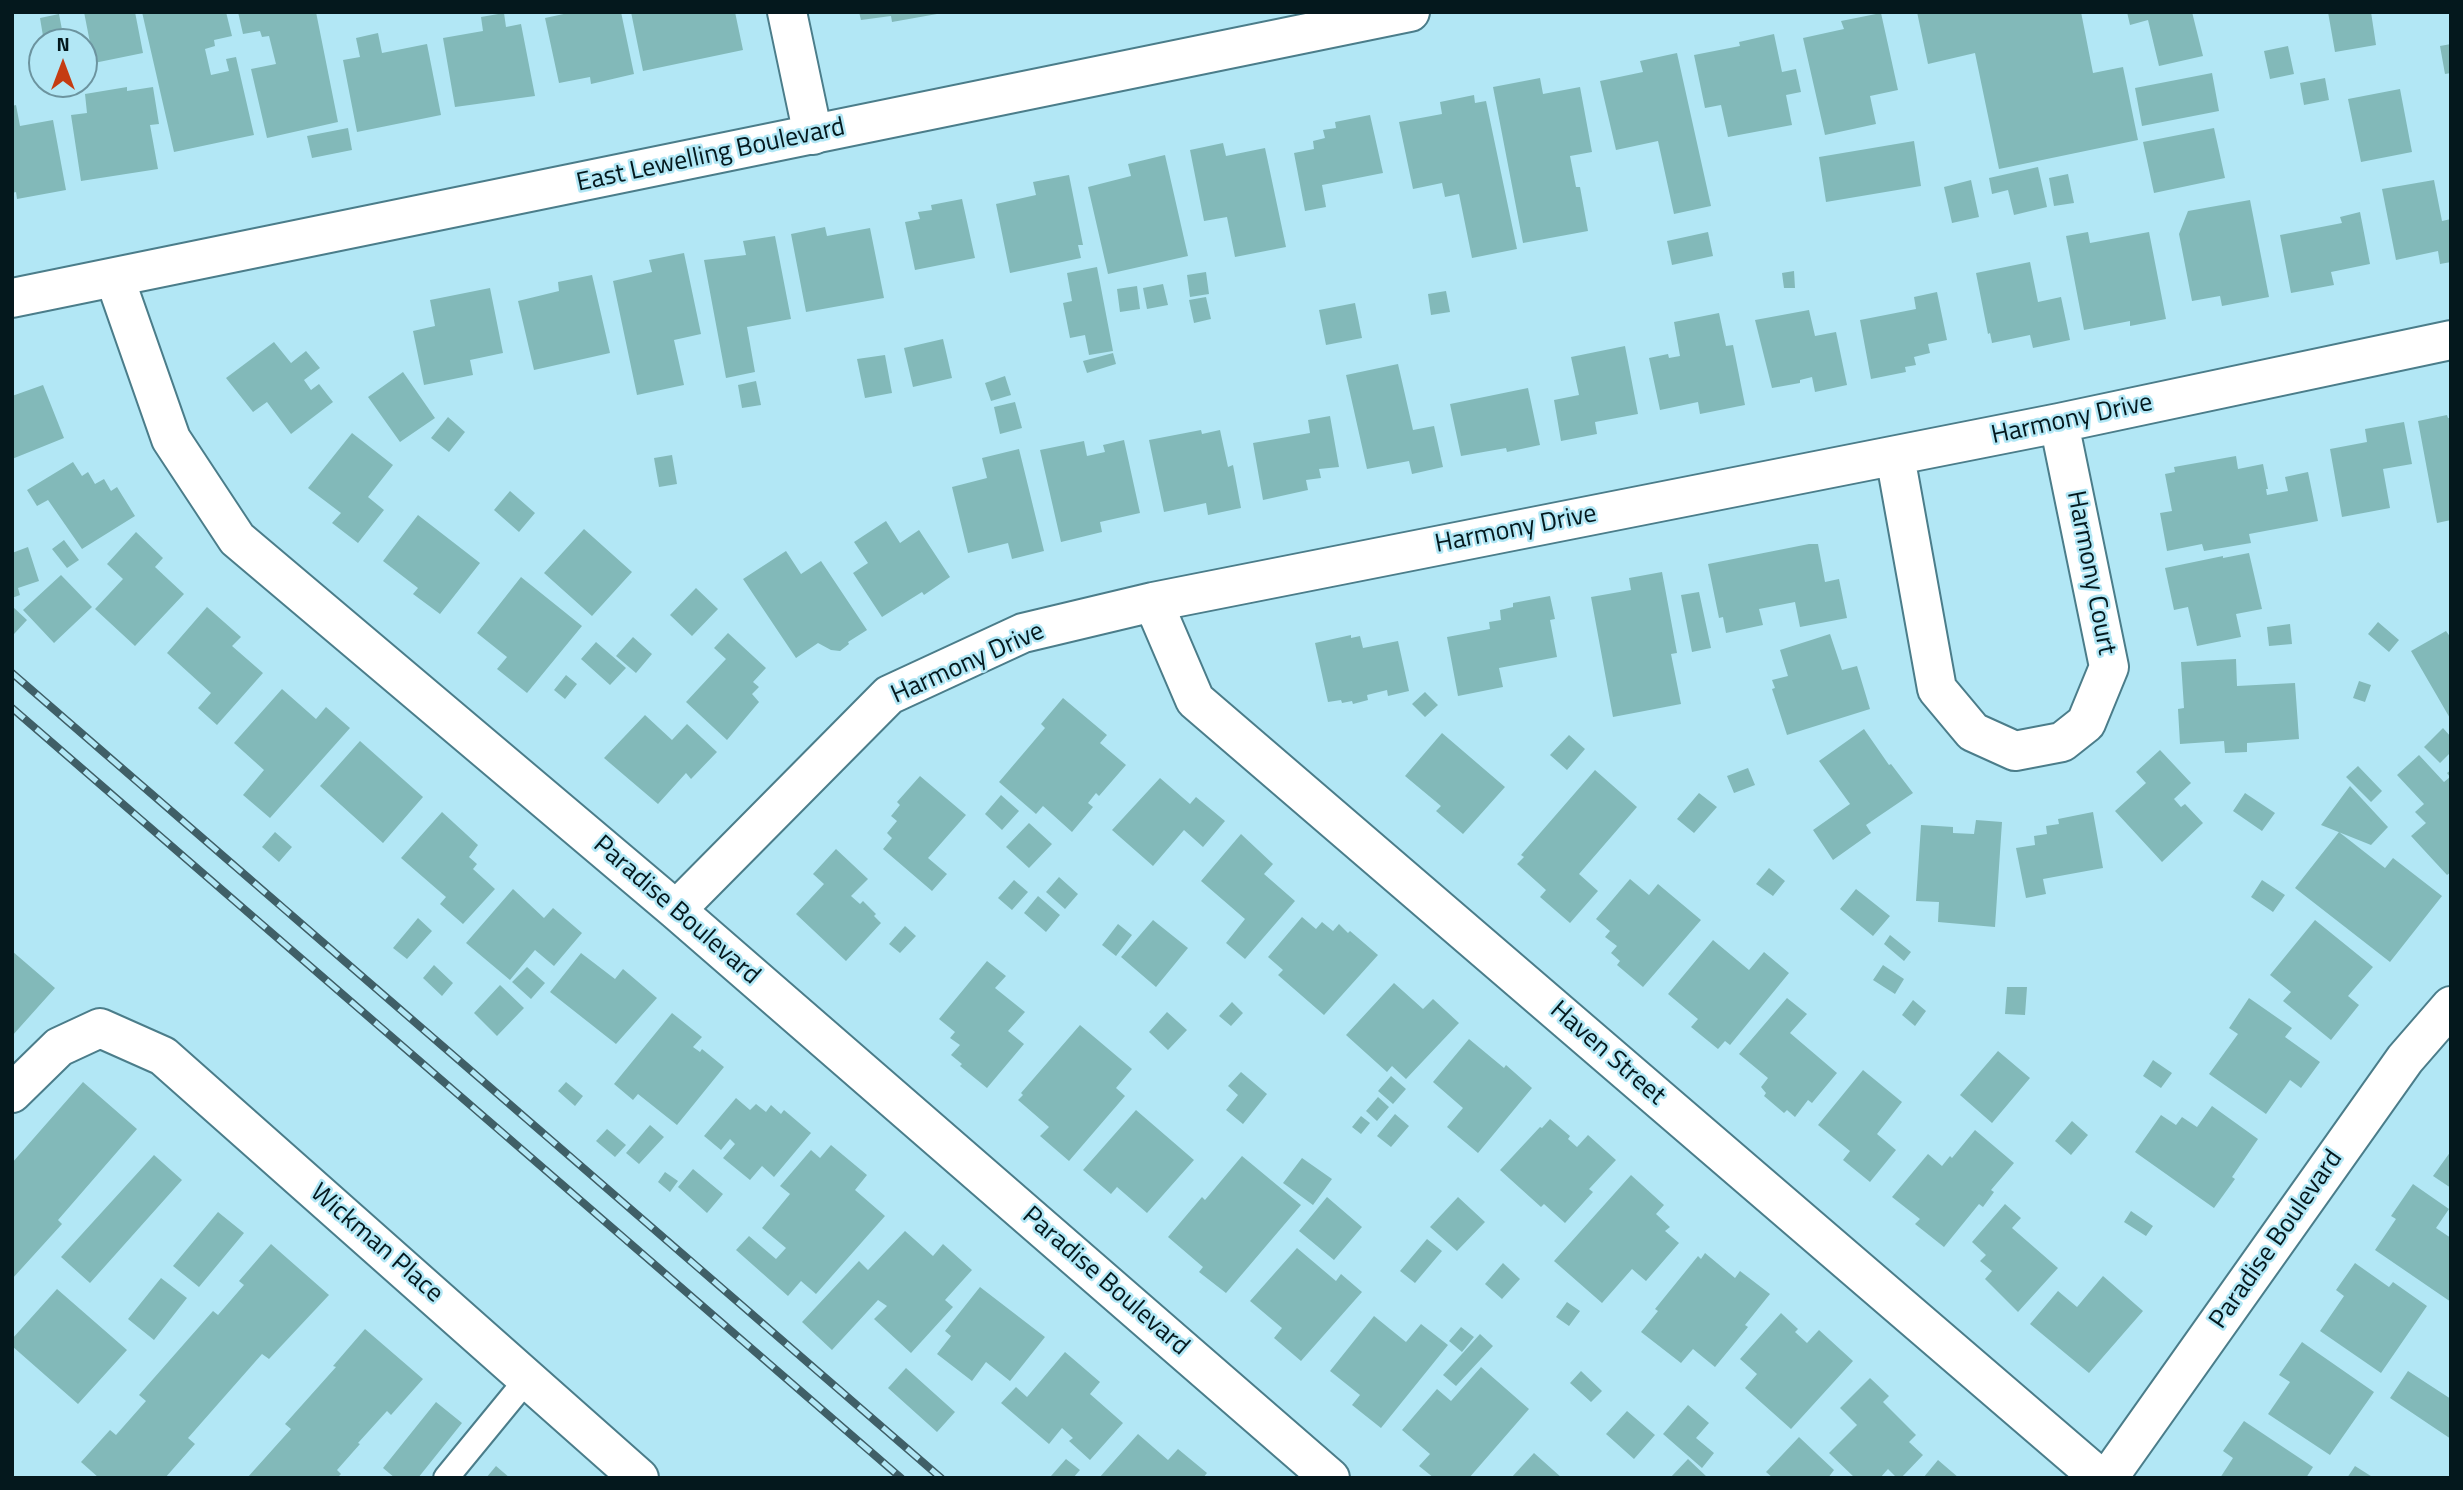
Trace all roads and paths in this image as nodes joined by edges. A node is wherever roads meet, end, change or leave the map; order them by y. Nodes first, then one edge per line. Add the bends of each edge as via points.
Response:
1 (787, 12) edge
2 (1410, 12) edge
3 (1301, 23) edge
4 (813, 135) junction
5 (115, 279) junction
6 (12, 298) edge
7 (2451, 340) edge
8 (2059, 423) junction
9 (1895, 456) junction
10 (1153, 602) junction
11 (676, 910) junction
12 (2451, 1006) edge
13 (12, 1093) edge
14 (528, 1378) junction
15 (446, 1478) edge
16 (639, 1478) edge
17 (1330, 1478) edge
18 (2100, 1478) edge
19 (2108, 1478) edge

1 - 4 street
2 - 3 street, East Lewelling Boulevard
3 - 4 street, East Lewelling Boulevard
4 - 5 street, East Lewelling Boulevard
5 - 6 street, East Lewelling Boulevard
5 - 11 street, Paradise Boulevard via 171,439 237,539
7 - 8 street, Harmony Drive
8 - 9 street, Harmony Drive
8 - 9 street, Harmony Court via 2109,667 2086,723 2062,742 2015,751 1973,732 1937,690
9 - 10 street, Harmony Drive
10 - 11 street, Harmony Drive via 1023,633 889,695
10 - 18 street, Haven Street via 1195,700
11 - 17 street, Paradise Boulevard
12 - 19 street, Paradise Boulevard via 2404,1059
13 - 14 street, Wickman Place via 59,1047 100,1028 163,1056
14 - 15 lane
14 - 16 street, Wickman Place

